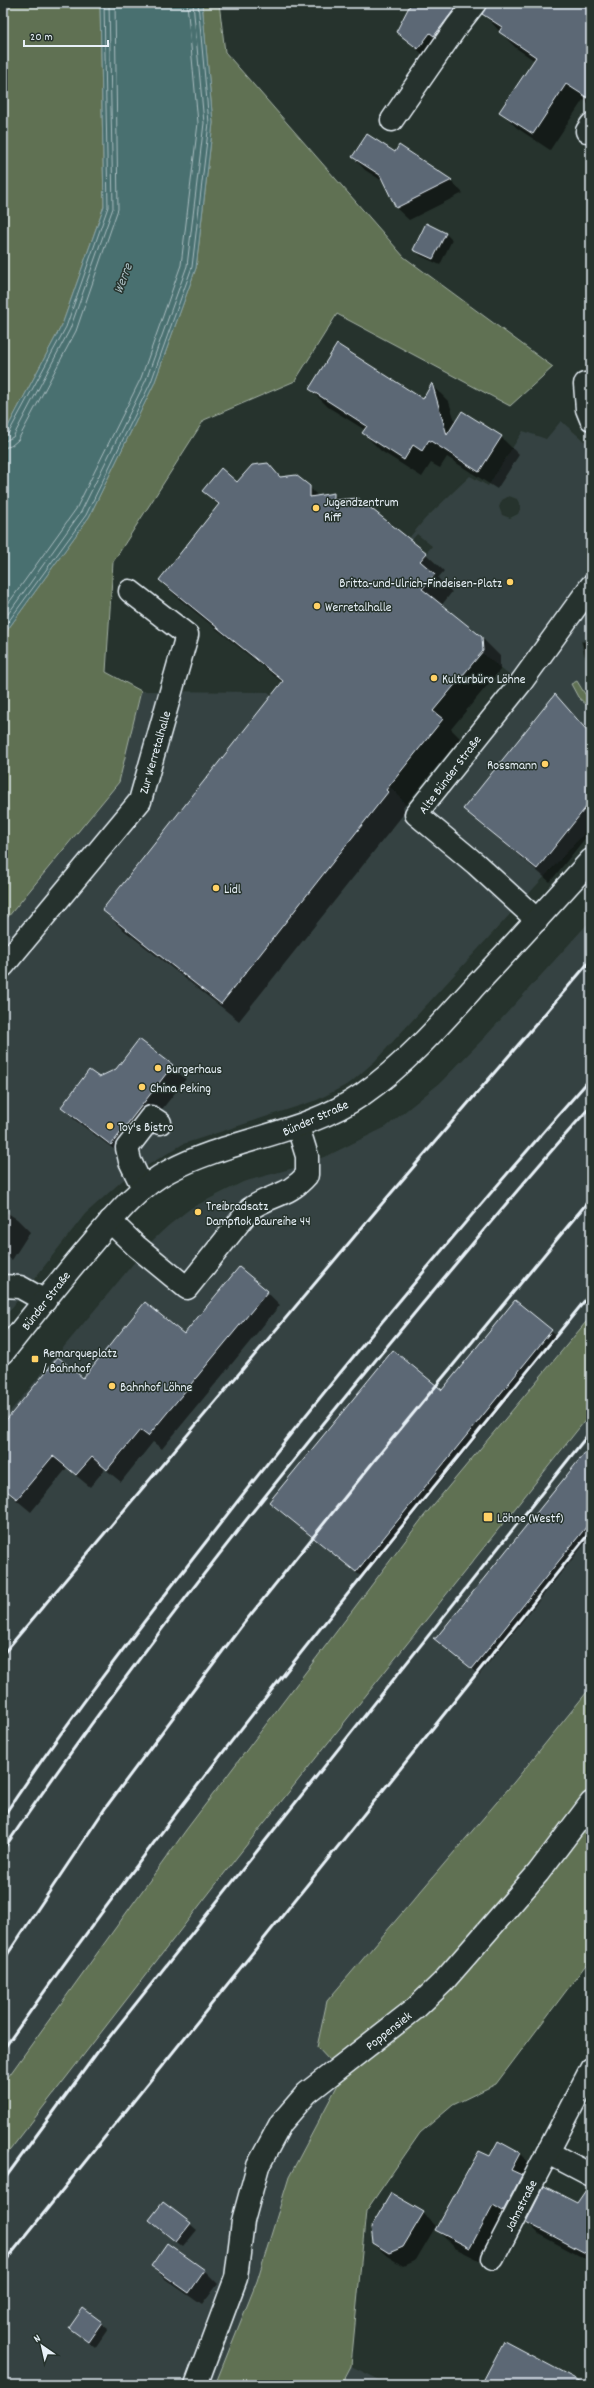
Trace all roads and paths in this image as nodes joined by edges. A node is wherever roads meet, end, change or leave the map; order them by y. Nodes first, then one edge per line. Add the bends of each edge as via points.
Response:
1 (475, 3) edge
2 (392, 120) dead end
3 (585, 384) dead end
4 (591, 419) edge
5 (591, 588) edge
6 (130, 591) dead end
7 (591, 860) edge
8 (537, 920) junction
9 (3, 966) edge
10 (160, 1123) dead end
11 (298, 1127) junction
12 (144, 1188) junction
13 (110, 1221) junction
14 (4, 1287) edge
15 (45, 1301) junction
16 (3, 1354) edge
17 (591, 1803) edge
18 (591, 2069) edge
19 (547, 2152) junction
20 (591, 2175) edge
21 (493, 2258) dead end
22 (196, 2385) edge

1 - 2 street
3 - 4 street via 587,409
5 - 8 street, Alte Bünder Straße via 520,684 416,814
6 - 9 street, Zur Werretalhalle via 187,635 140,801
7 - 8 street, Bünder Straße
8 - 11 street, Bünder Straße via 394,1071 360,1096
10 - 12 street via 150,1117 127,1148 130,1161
11 - 12 street, Bünder Straße via 169,1171
11 - 13 street via 306,1156 307,1175 298,1186 285,1194 261,1201 250,1209 187,1288
12 - 13 street, Bünder Straße
13 - 15 street, Bünder Straße
14 - 15 street via 20,1287
15 - 16 street, Bünder Straße
17 - 22 street, Poppensiek via 538,1873 443,1982 416,2008 306,2093 281,2123 258,2166 244,2221 236,2278
18 - 19 street, Jahnstraße
19 - 20 street
19 - 21 street, Jahnstraße

